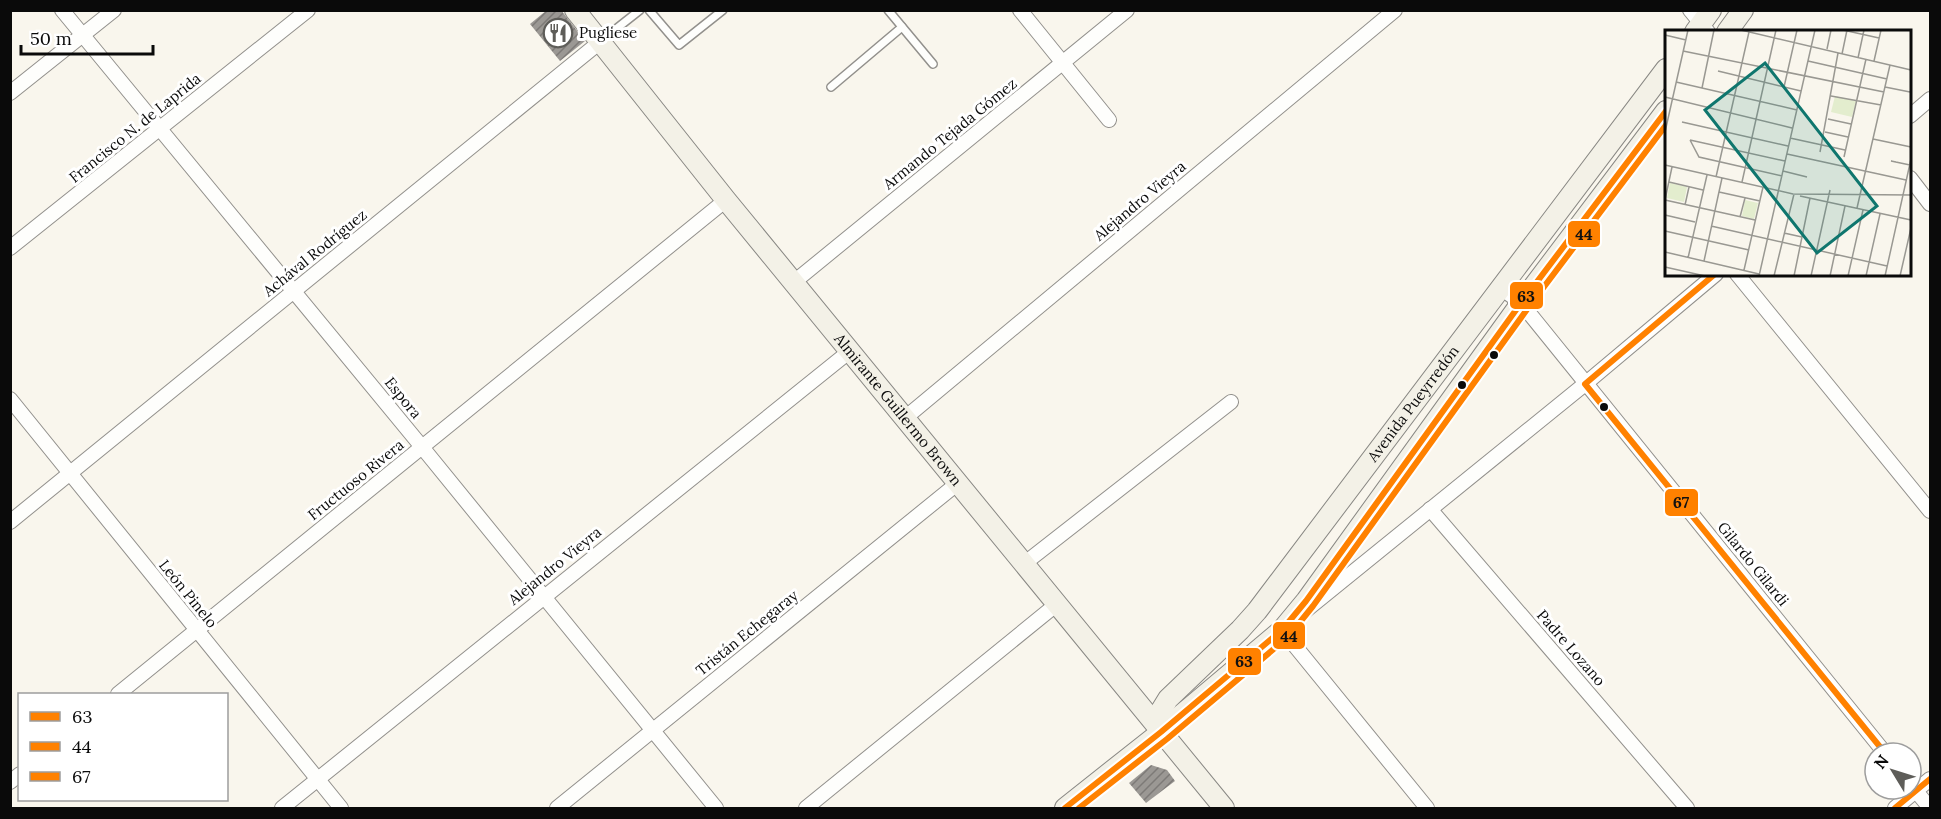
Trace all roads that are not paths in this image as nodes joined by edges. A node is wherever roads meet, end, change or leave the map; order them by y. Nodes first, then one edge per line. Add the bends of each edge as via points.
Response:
1 (62, 10) edge
2 (114, 10) edge
3 (308, 10) edge
4 (575, 10) edge
5 (640, 10) edge
6 (649, 10) edge
7 (723, 10) edge
8 (888, 10) edge
9 (1020, 10) edge
10 (1127, 10) edge
11 (1395, 10) edge
12 (1743, 10) edge
13 (902, 27) junction
14 (1728, 30) edge
15 (83, 36) junction
16 (600, 42) junction
17 (1063, 63) junction
18 (933, 64) dead end
19 (1665, 70) edge
20 (831, 87) dead end
21 (10, 93) edge
22 (1930, 99) edge
23 (1665, 112) edge
24 (1911, 115) edge
25 (1109, 120) dead end
26 (159, 129) junction
27 (1911, 179) edge
28 (726, 200) junction
29 (1930, 204) edge
30 (10, 248) edge
31 (1714, 276) edge
32 (1739, 276) edge
33 (794, 282) junction
34 (1501, 288) junction
35 (294, 291) junction
36 (1521, 303) junction
37 (850, 351) junction
38 (1585, 384) junction
39 (10, 399) edge
40 (1231, 402) dead end
41 (905, 418) junction
42 (422, 447) junction
43 (70, 473) junction
44 (958, 483) junction
45 (1430, 509) junction
46 (1930, 511) edge
47 (10, 522) edge
48 (1025, 563) junction
49 (544, 597) junction
50 (1057, 604) junction
51 (197, 630) junction
52 (1282, 630) junction
53 (119, 693) edge
54 (652, 730) junction
55 (1161, 732) junction
56 (1875, 741) edge
57 (317, 779) junction
58 (282, 808) edge
59 (342, 808) edge
60 (557, 808) edge
61 (716, 808) edge
62 (806, 808) edge
63 (1065, 808) edge
64 (1224, 808) edge
65 (1427, 808) edge
66 (1687, 808) edge

1 - 15 street, Espora
2 - 15 street
3 - 26 street, Francisco N. de Laprida
4 - 16 main road, Almirante Guillermo Brown
5 - 16 lane, Achával Rodríguez
6 - 7 lane via 679,45
8 - 13 lane
9 - 17 street
10 - 17 street, Armando Tejada Gómez
11 - 41 street, Alejandro Vieyra
12 - 14 main road
13 - 18 lane
13 - 20 lane
15 - 21 street
15 - 26 street, Espora
16 - 28 main road, Almirante Guillermo Brown
16 - 35 street, Achával Rodríguez
17 - 25 street
17 - 33 street, Armando Tejada Gómez
19 - 34 main road, Avenida Pueyrredón
22 - 24 street
23 - 36 main road, Avenida Pueyrredón
26 - 30 street, Francisco N. de Laprida
26 - 35 street, Espora
27 - 29 street
28 - 33 main road, Almirante Guillermo Brown
28 - 42 street, Fructuoso Rivera
31 - 38 street
32 - 46 street
33 - 37 main road, Almirante Guillermo Brown
34 - 36 street, Gilardo Gilardi
34 - 55 main road, Avenida Pueyrredón via 1257,611 1168,699 1160,712
35 - 42 street, Espora
35 - 43 street, Achával Rodríguez
36 - 38 street, Gilardo Gilardi
36 - 52 main road, Avenida Pueyrredón
37 - 41 main road, Almirante Guillermo Brown
37 - 49 street, Alejandro Vieyra
38 - 45 street
38 - 56 street, Gilardo Gilardi
39 - 43 street, León Pinelo
40 - 48 street
41 - 44 main road, Almirante Guillermo Brown
42 - 49 street, Espora
42 - 51 street, Fructuoso Rivera
43 - 47 street, Achával Rodríguez
43 - 51 street, León Pinelo
44 - 48 main road, Almirante Guillermo Brown
44 - 54 street, Tristán Echegaray
45 - 52 street
45 - 66 street, Padre Lozano
48 - 50 main road, Almirante Guillermo Brown
49 - 54 street, Espora
49 - 57 street, Alejandro Vieyra
50 - 55 main road, Almirante Guillermo Brown
50 - 62 street
51 - 53 street, Fructuoso Rivera
51 - 57 street, León Pinelo
52 - 55 main road, Avenida Pueyrredón
52 - 65 street
54 - 60 street, Tristán Echegaray
54 - 61 street, Espora
55 - 63 main road, Avenida Pueyrredón
55 - 64 main road, Almirante Guillermo Brown
57 - 58 street, Alejandro Vieyra
57 - 59 street, León Pinelo

